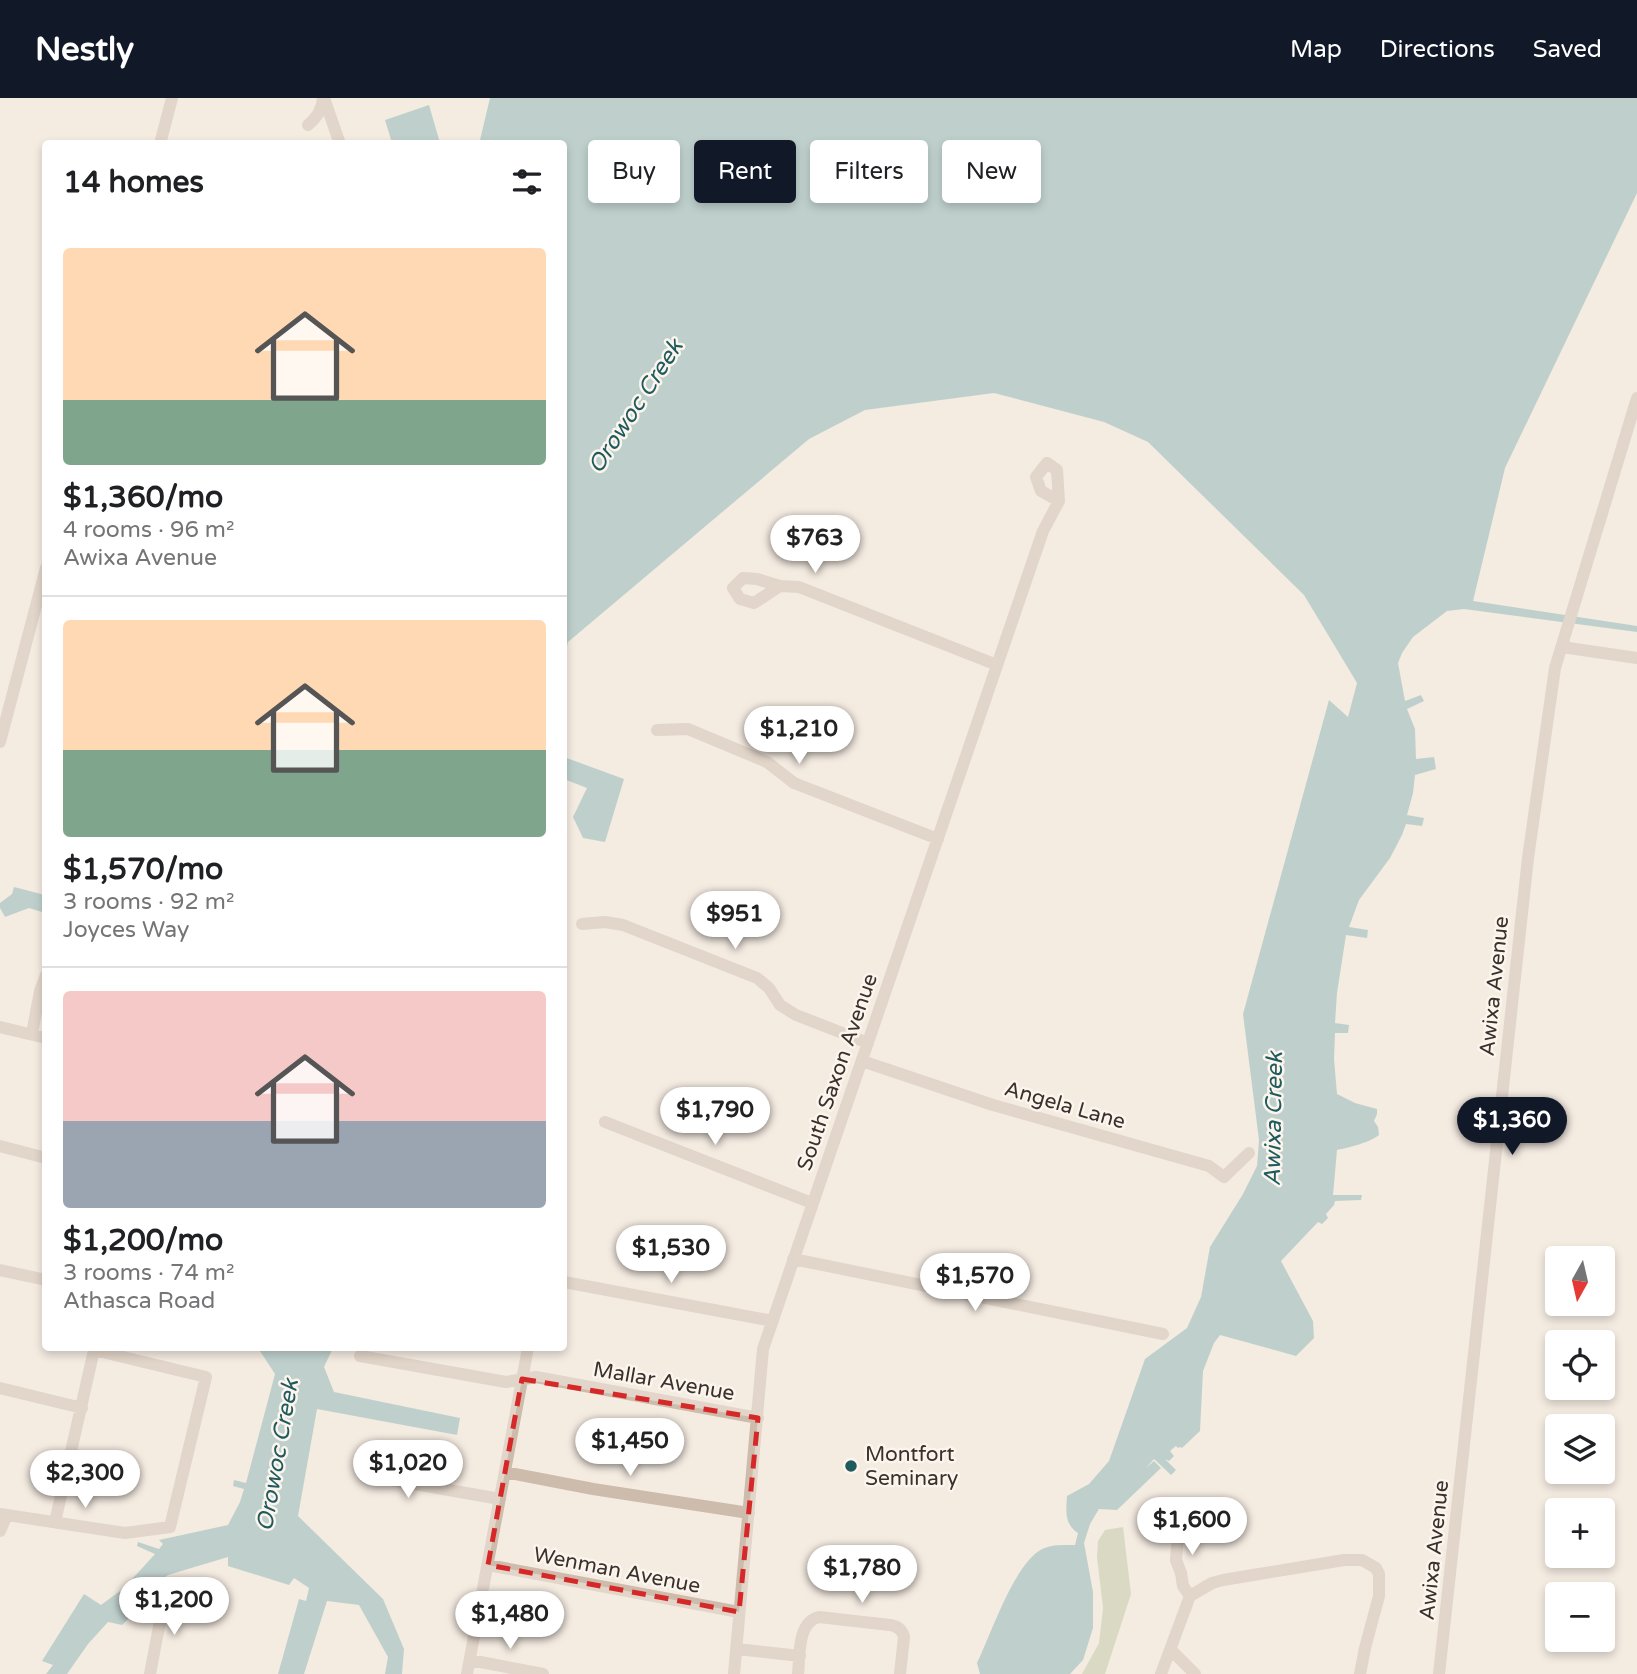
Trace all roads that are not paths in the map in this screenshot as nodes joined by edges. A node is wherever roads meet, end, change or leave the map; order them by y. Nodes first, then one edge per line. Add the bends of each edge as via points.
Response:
1 (172, 98) edge
2 (323, 98) edge
3 (307, 125) dead end
4 (161, 140) edge
5 (339, 140) edge
6 (1637, 398) edge
7 (1059, 501) dead end
8 (780, 586) dead end
9 (41, 602) edge
10 (1564, 642) junction
11 (1637, 658) edge
12 (998, 665) junction
13 (5, 705) edge
14 (657, 730) dead end
15 (0, 742) edge
16 (938, 839) junction
17 (582, 923) dead end
18 (42, 986) edge
19 (0, 1027) edge
20 (32, 1034) junction
21 (42, 1037) edge
22 (868, 1043) junction
23 (862, 1061) junction
24 (605, 1122) dead end
25 (0, 1146) edge
26 (1249, 1153) dead end
27 (42, 1157) edge
28 (813, 1203) junction
29 (793, 1259) junction
30 (0, 1270) edge
31 (42, 1279) edge
32 (567, 1283) edge
33 (773, 1321) junction
34 (1163, 1334) dead end
35 (94, 1351) edge
36 (98, 1351) edge
37 (527, 1351) edge
38 (360, 1356) dead end
39 (522, 1379) junction
40 (0, 1388) edge
41 (82, 1408) junction
42 (758, 1418) junction
43 (363, 1456) dead end
44 (505, 1472) junction
45 (500, 1499) junction
46 (749, 1513) junction
47 (3, 1515) edge
48 (55, 1522) junction
49 (1179, 1522) dead end
50 (0, 1531) edge
51 (488, 1565) junction
52 (165, 1595) dead end
53 (1189, 1596) junction
54 (740, 1612) junction
55 (737, 1649) junction
56 (1171, 1650) junction
57 (800, 1656) junction
58 (470, 1660) junction
59 (150, 1674) edge
60 (467, 1674) edge
61 (543, 1674) edge
62 (734, 1674) edge
63 (798, 1674) edge
64 (900, 1674) edge
65 (1161, 1674) edge
66 (1195, 1674) edge
67 (1360, 1674) edge
68 (1439, 1674) edge

1 - 4 street
2 - 3 street via 323,107
2 - 5 street
6 - 10 street, Awixa Avenue
7 - 12 street, South Saxon Avenue via 1043,531
8 - 12 street via 799,587
9 - 13 street
10 - 11 street
10 - 68 street, Awixa Avenue via 1555,668 1527,861
12 - 16 street, South Saxon Avenue
13 - 15 street
14 - 16 street via 688,729 767,762 794,783
16 - 22 street, South Saxon Avenue
17 - 22 street via 623,925 757,978 793,1013
18 - 20 street
19 - 20 street
20 - 21 street
22 - 23 street, South Saxon Avenue
23 - 26 street, Angela Lane via 993,1105 1209,1166 1224,1177
23 - 28 street, South Saxon Avenue
24 - 28 street
25 - 27 street
28 - 29 street, South Saxon Avenue
29 - 33 street, South Saxon Avenue
29 - 34 street
30 - 31 street
32 - 33 street
33 - 42 street, South Saxon Avenue via 764,1349
35 - 41 street
36 - 48 street via 206,1377 170,1527 125,1533
37 - 39 street
38 - 39 street, Mallar Avenue via 506,1382
39 - 42 street, Mallar Avenue via 536,1377
39 - 44 street
40 - 41 street
41 - 48 street
42 - 46 street, South Saxon Avenue
43 - 45 street via 362,1466 369,1476
44 - 45 street
44 - 46 street
45 - 51 street
46 - 54 street, South Saxon Avenue
47 - 48 street
47 - 50 street
49 - 53 street via 1176,1560
51 - 54 street, Wenman Avenue
51 - 58 street
52 - 59 street
53 - 56 street
53 - 67 street via 1223,1580 1363,1560 1376,1567 1379,1596
54 - 55 street, South Saxon Avenue
55 - 57 street
55 - 62 street, South Saxon Avenue
56 - 65 street
56 - 66 street
57 - 63 street
57 - 64 street via 804,1628 814,1618 890,1625 903,1632
58 - 60 street
58 - 61 street

